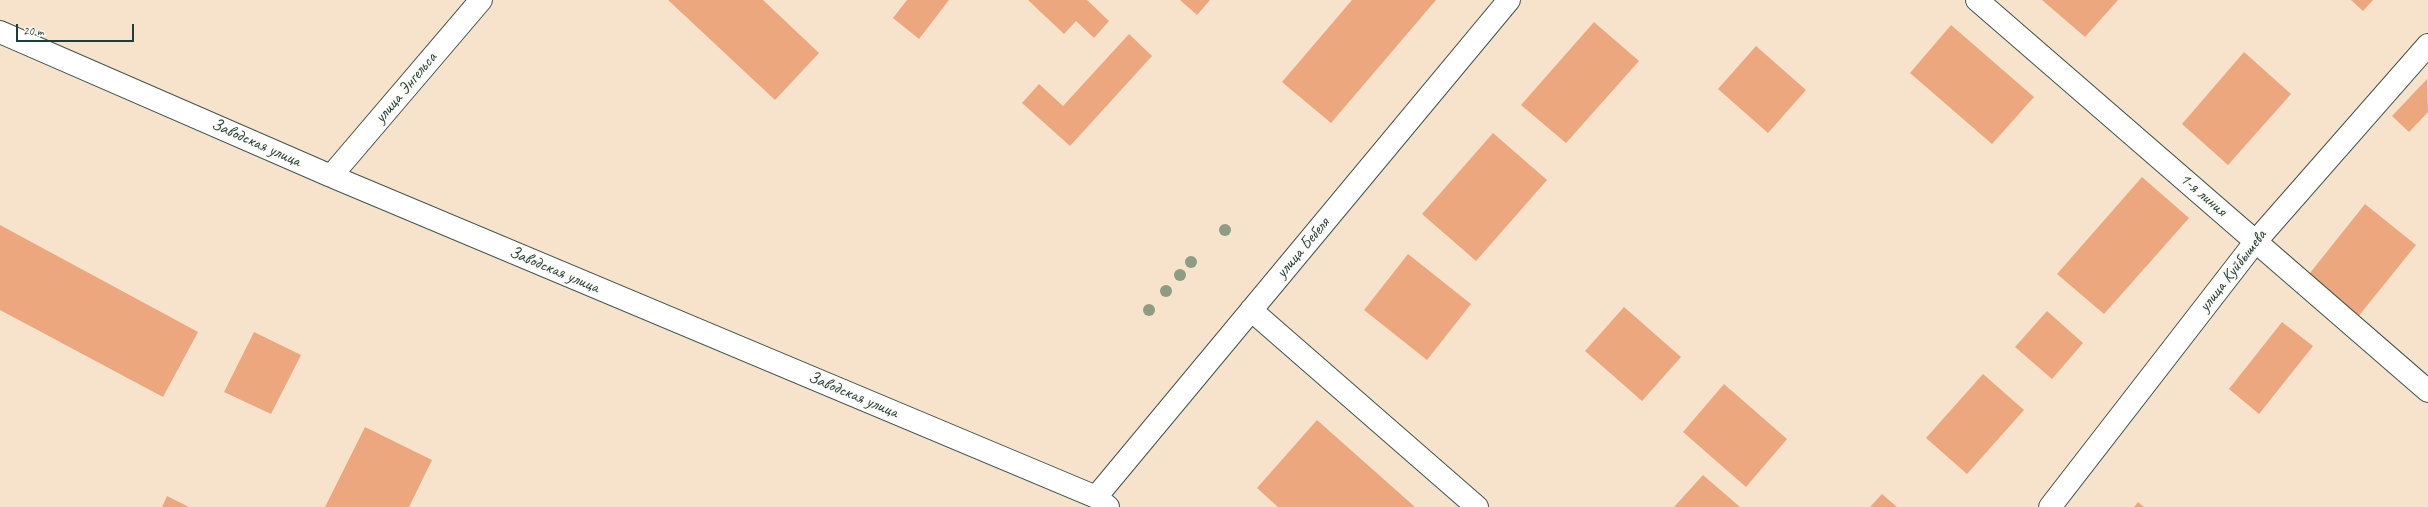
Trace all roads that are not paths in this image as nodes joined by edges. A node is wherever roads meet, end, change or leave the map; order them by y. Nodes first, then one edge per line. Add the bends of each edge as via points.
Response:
1 (481, 0) edge
2 (1509, 0) edge
3 (1978, 0) edge
4 (0, 32) edge
5 (2428, 45) edge
6 (331, 176) junction
7 (2256, 241) junction
8 (1251, 310) junction
9 (2428, 390) edge
10 (1102, 502) edge
11 (1477, 507) edge
12 (2050, 507) edge

1 - 6 street, улица Энгельса
2 - 8 street, улица Бебеля
3 - 7 street, 1-я линия
4 - 6 street, Заводская улица
5 - 7 street, улица Куйбышева
6 - 10 street, Заводская улица
7 - 9 street, 1-я линия
7 - 12 street, улица Куйбышева
8 - 10 street, улица Бебеля
8 - 11 street

